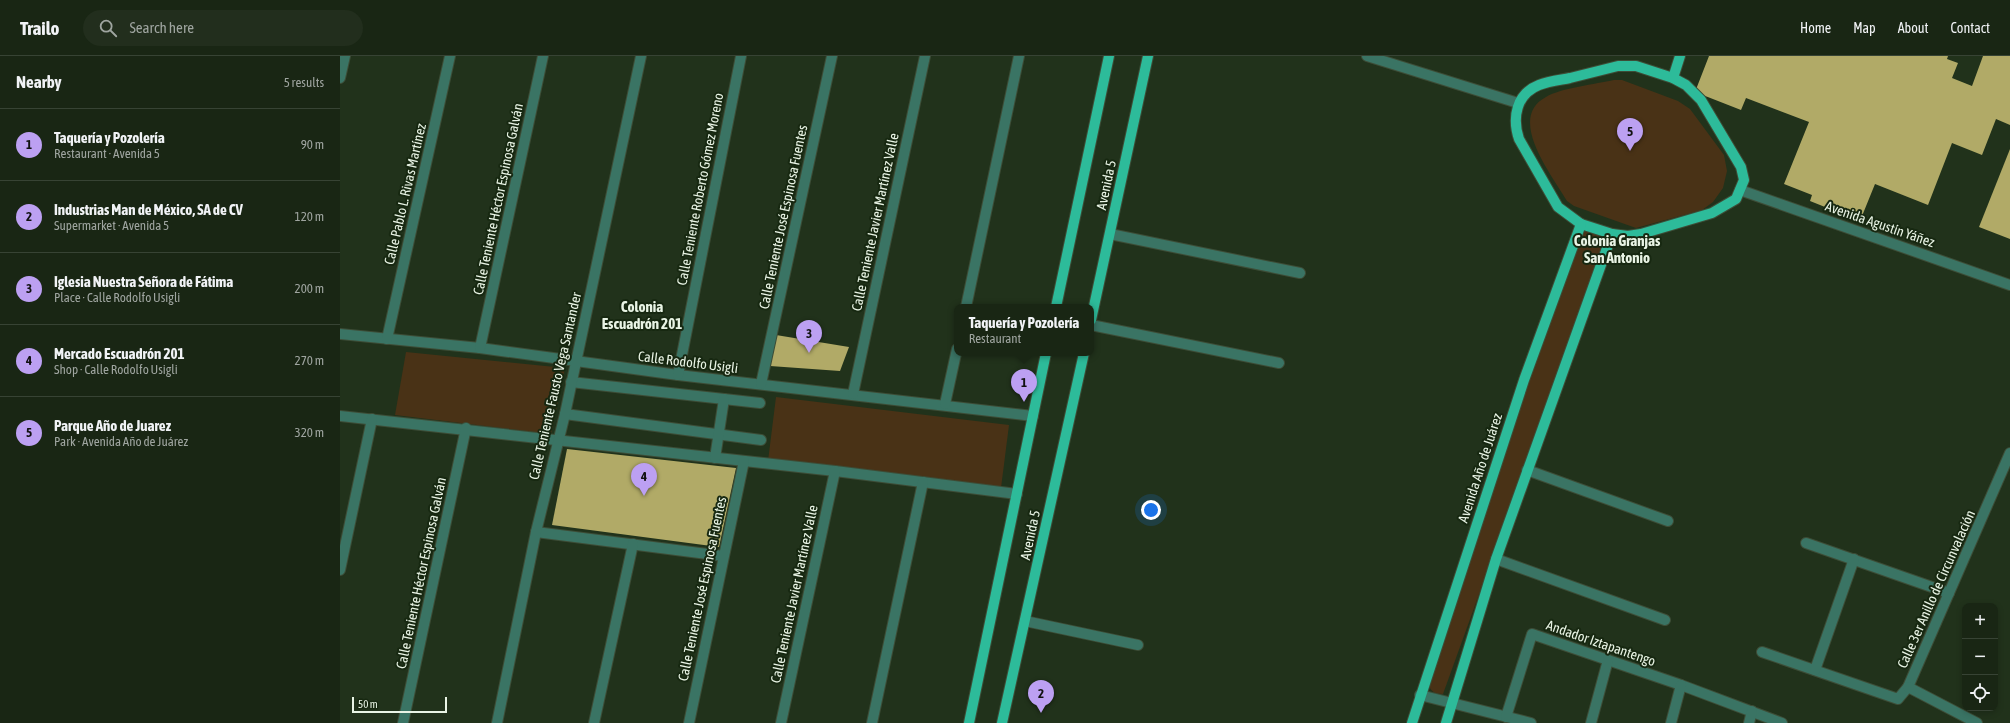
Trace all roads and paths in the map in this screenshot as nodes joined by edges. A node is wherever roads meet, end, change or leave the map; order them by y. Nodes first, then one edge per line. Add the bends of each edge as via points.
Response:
1 (345, 56) edge
2 (450, 56) edge
3 (543, 56) edge
4 (641, 56) edge
5 (741, 56) edge
6 (832, 56) edge
7 (925, 56) edge
8 (1019, 56) edge
9 (1109, 56) edge
10 (1148, 56) edge
11 (1367, 56) edge
12 (1680, 56) edge
13 (1638, 61) edge
14 (340, 78) edge
15 (1673, 78) junction
16 (1518, 103) junction
17 (1740, 190) junction
18 (1581, 224) junction
19 (1110, 234) junction
20 (1612, 234) junction
21 (1300, 273) dead end
22 (2010, 285) edge
23 (967, 304) edge
24 (1057, 304) edge
25 (1094, 306) edge
26 (1094, 326) edge
27 (340, 334) edge
28 (387, 339) junction
29 (480, 348) junction
30 (955, 356) edge
31 (1045, 356) edge
32 (1083, 356) edge
33 (576, 361) junction
34 (1279, 363) dead end
35 (678, 375) junction
36 (571, 382) junction
37 (762, 384) junction
38 (853, 394) junction
39 (724, 399) junction
40 (760, 403) dead end
41 (945, 404) junction
42 (565, 414) junction
43 (340, 416) edge
44 (1033, 416) junction
45 (372, 418) junction
46 (466, 428) junction
47 (718, 435) junction
48 (558, 440) junction
49 (762, 440) dead end
50 (2010, 455) edge
51 (715, 458) junction
52 (744, 461) junction
53 (1527, 470) junction
54 (835, 471) junction
55 (923, 482) junction
56 (1017, 494) junction
57 (1668, 521) dead end
58 (536, 532) junction
59 (1806, 543) dead end
60 (632, 544) junction
61 (723, 556) junction
62 (1496, 559) junction
63 (1854, 560) junction
64 (340, 570) edge
65 (1949, 593) junction
66 (1665, 620) dead end
67 (1025, 621) junction
68 (1138, 645) dead end
69 (1762, 652) dead end
70 (1608, 660) junction
71 (1816, 670) junction
72 (1681, 686) junction
73 (1908, 687) junction
74 (1420, 695) junction
75 (1452, 703) junction
76 (1752, 711) junction
77 (1506, 716) junction
78 (1449, 722) edge
79 (403, 723) edge
80 (496, 723) edge
81 (594, 723) edge
82 (689, 723) edge
83 (780, 723) edge
84 (872, 723) edge
85 (969, 723) edge
86 (1002, 723) edge
87 (1412, 723) edge
88 (1531, 723) edge
89 (1591, 723) edge
90 (1671, 723) edge
91 (1749, 723) edge
92 (1782, 723) edge
93 (1977, 723) edge

1 - 14 street
2 - 28 street, Calle Pablo L. Rivas Martínez
3 - 29 street, Calle Teniente Héctor Espinosa Galván
4 - 33 street, Calle Teniente Fausto Vega Santander
5 - 35 street, Calle Teniente Roberto Gómez Moreno
6 - 37 street, Calle Teniente José Espinosa Fuentes
7 - 38 street, Calle Teniente Javier Martínez Valle
8 - 23 street
9 - 24 main road, Avenida 5
10 - 19 main road, Avenida 5
11 - 16 street
12 - 15 main road
13 - 15 main road
13 - 16 main road via 1539,85 1526,93
15 - 17 main road via 1686,85 1705,107 1740,167 1744,180
16 - 18 main road via 1515,127 1519,139 1558,207
17 - 20 main road via 1736,199 1712,213 1641,234
17 - 22 street, Avenida Agustín Yáñez
18 - 20 main road
18 - 74 main road, Avenida Año de Juárez via 1524,380
19 - 21 street
19 - 25 main road, Avenida 5
20 - 53 main road
26 - 34 street
27 - 28 street, Calle Rodolfo Usigli
28 - 29 street, Calle Rodolfo Usigli
29 - 33 street, Calle Rodolfo Usigli
30 - 41 street
31 - 44 main road, Avenida 5
32 - 67 main road, Avenida 5
33 - 35 street, Calle Rodolfo Usigli
33 - 36 street, Calle Teniente Fausto Vega Santander
35 - 37 street, Calle Rodolfo Usigli
36 - 39 street
36 - 42 street, Calle Teniente Fausto Vega Santander
37 - 38 street, Calle Rodolfo Usigli
38 - 41 street, Calle Rodolfo Usigli
39 - 40 street
39 - 47 street
41 - 44 street, Calle Rodolfo Usigli
42 - 47 street
42 - 48 street, Calle Teniente Fausto Vega Santander
43 - 45 street
44 - 56 main road, Avenida 5
45 - 46 street
45 - 64 street
46 - 48 street
46 - 79 street, Calle Teniente Héctor Espinosa Galván
47 - 49 street
47 - 51 street
48 - 51 street
48 - 58 street, Calle Teniente Fausto Vega Santander
50 - 65 street, Calle 3er Anillo de Circunvalación
51 - 52 street
52 - 54 street
52 - 61 street, Calle Teniente José Espinosa Fuentes
53 - 57 street
53 - 62 main road
54 - 55 street
54 - 83 street, Calle Teniente Javier Martínez Valle
55 - 56 street
55 - 84 street
56 - 85 main road, Avenida 5
58 - 60 street
58 - 80 street, Calle Teniente Fausto Vega Santander
59 - 63 street
60 - 61 street
60 - 81 street
61 - 82 street, Calle Teniente José Espinosa Fuentes
62 - 66 street
62 - 75 main road
63 - 65 street
63 - 71 street
65 - 73 street, Calle 3er Anillo de Circunvalación
67 - 68 street
67 - 86 main road, Avenida 5
69 - 71 street
70 - 72 street, Andador Iztapantengo
70 - 77 street, Andador Iztapantengo via 1532,634
70 - 89 street
71 - 73 street via 1898,699
72 - 76 street, Andador Iztapantengo
72 - 90 street
73 - 93 street, Calle 3er Anillo de Circunvalación
74 - 75 street
74 - 87 main road, Avenida Año de Juárez
75 - 77 street
75 - 78 main road
76 - 91 street
76 - 92 street, Andador Iztapantengo
77 - 88 street

